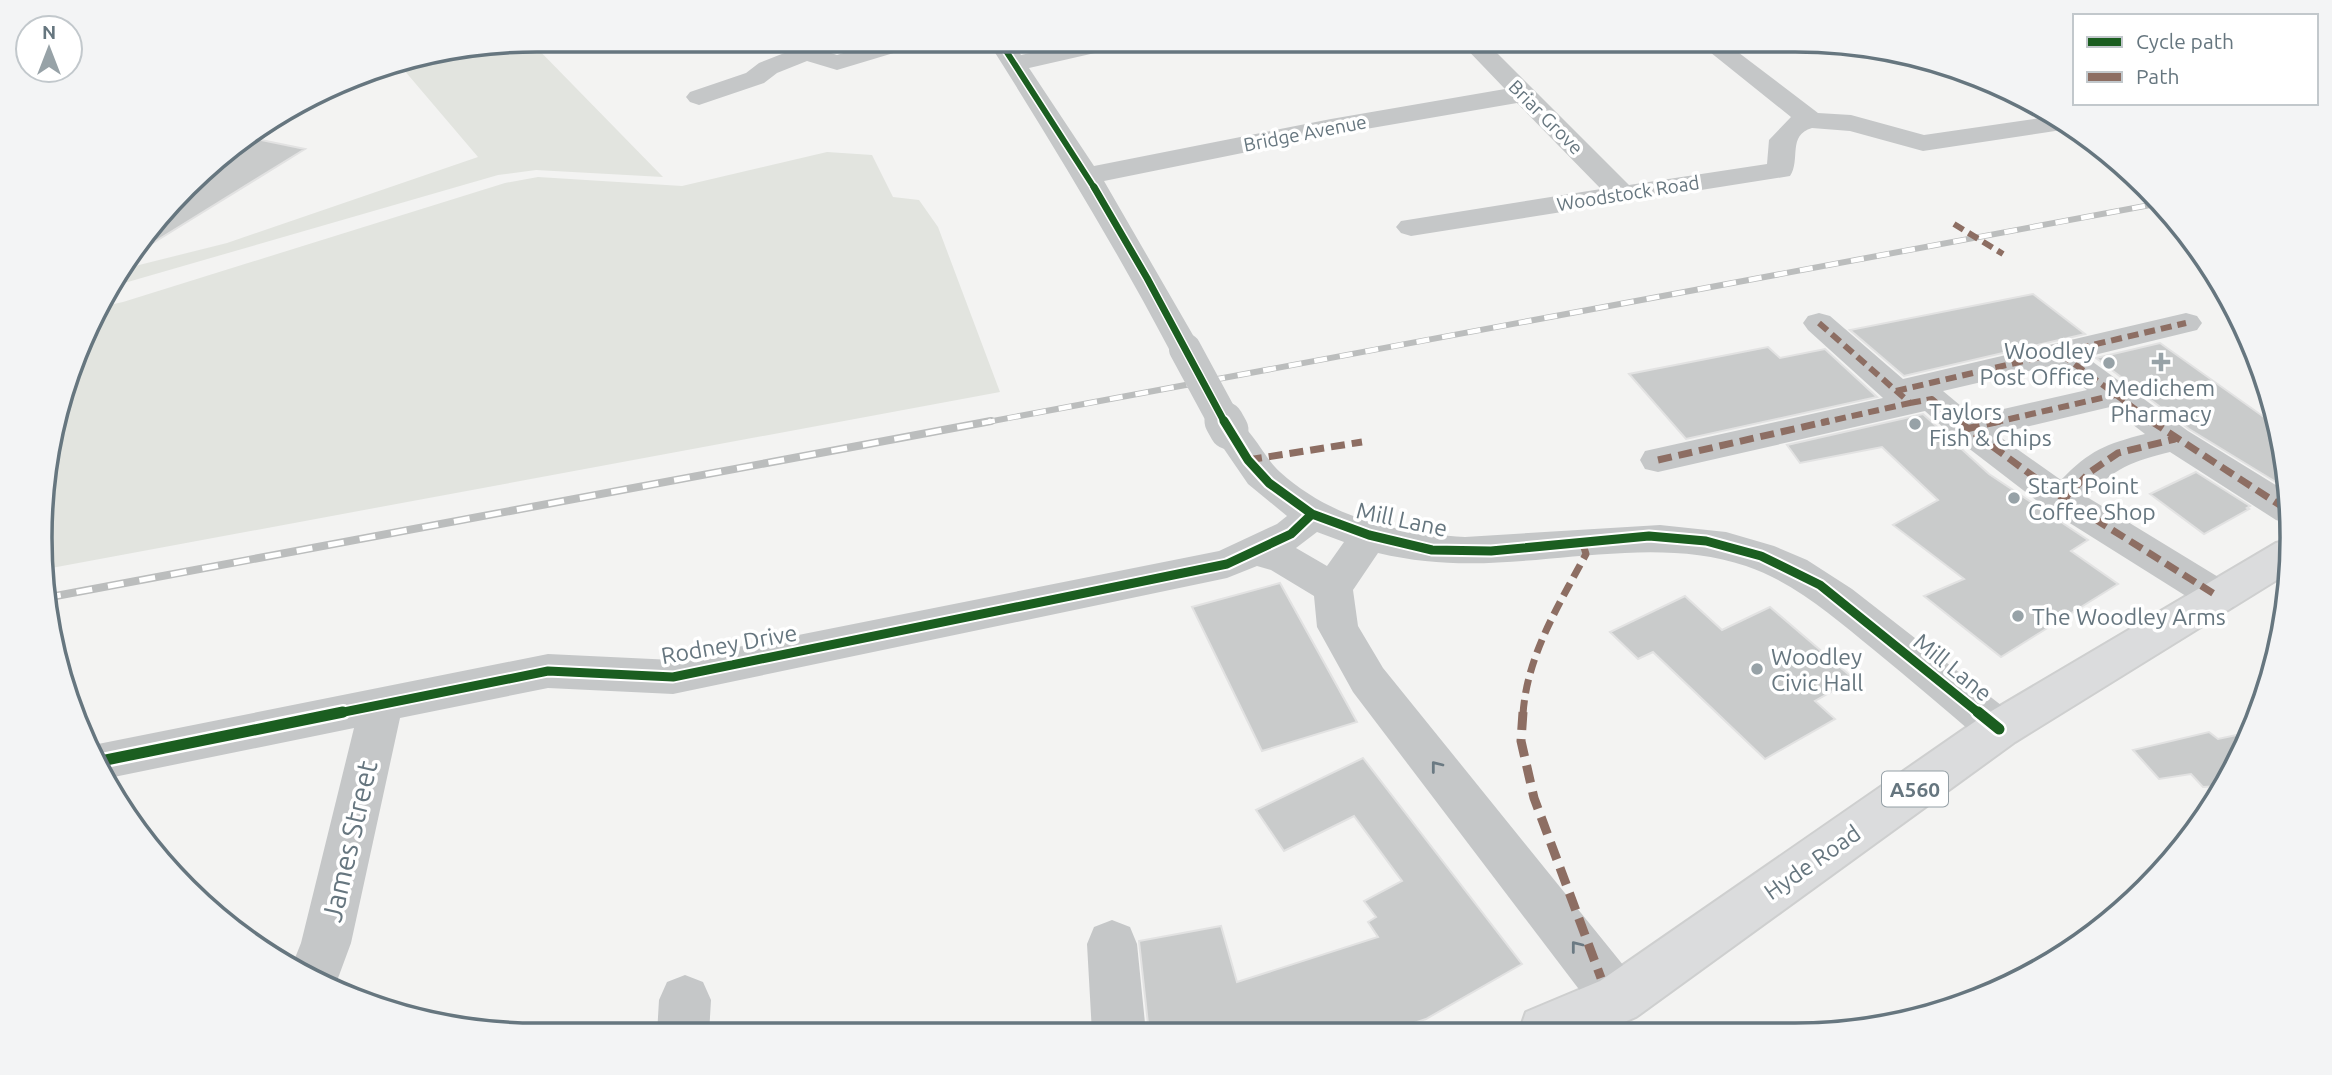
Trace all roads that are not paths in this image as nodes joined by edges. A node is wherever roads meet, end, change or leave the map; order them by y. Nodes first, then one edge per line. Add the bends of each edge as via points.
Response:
1 (793, 52) edge
2 (815, 52) edge
3 (872, 52) edge
4 (1005, 52) edge
5 (1482, 52) edge
6 (1723, 52) edge
7 (1523, 94) junction
8 (699, 97) dead end
9 (1811, 120) junction
10 (2049, 125) edge
11 (1087, 176) junction
12 (1621, 193) junction
13 (1412, 227) dead end
14 (1819, 323) dead end
15 (2186, 323) dead end
16 (2062, 354) junction
17 (2115, 395) junction
18 (1903, 397) junction
19 (1966, 429) junction
20 (2175, 439) junction
21 (1658, 460) dead end
22 (2062, 501) junction
23 (2278, 504) edge
24 (1311, 514) junction
25 (1369, 536) junction
26 (1256, 552) junction
27 (2279, 561) edge
28 (1333, 589) junction
29 (2219, 597) junction
30 (381, 705) junction
31 (1999, 729) junction
32 (107, 760) edge
33 (1112, 944) dead end
34 (317, 969) edge
35 (1618, 999) junction
36 (1118, 1023) edge
37 (1563, 1023) edge

1 - 8 street via 755,78
2 - 3 street via 837,63
4 - 11 street, Mill Lane
5 - 7 street, Briar Grove
6 - 9 street
7 - 11 street, Bridge Avenue
7 - 12 street, Briar Grove
9 - 10 street via 1851,123 1923,143
9 - 12 street, Woodstock Road via 1797,124 1782,139 1780,170
11 - 24 street, Mill Lane, bridge via 1228,430 1269,483
12 - 13 street, Woodstock Road
14 - 18 street
15 - 16 street
16 - 17 street
16 - 18 street
17 - 19 street
17 - 20 street
18 - 19 street via 1932,399
18 - 21 street
19 - 22 street
20 - 22 street via 2118,453 2090,472
20 - 23 street
22 - 29 street
24 - 25 street, Mill Lane
24 - 26 street, Rodney Drive via 1291,534
25 - 28 street, Mill Lane
25 - 31 street, Mill Lane via 1432,550 1479,551 1649,536 1706,541 1761,556 1821,585
26 - 28 street via 1282,558
26 - 30 street, Rodney Drive via 1227,564 673,677 548,671
27 - 29 main road, Hyde Road / A560
35 -> 28 street via 1368,680 1338,627
29 - 31 main road, Hyde Road / A560
30 - 32 street, Rodney Drive
30 - 34 street, James Street
31 - 35 main road, Hyde Road / A560
33 - 36 street
35 - 37 main road, Hyde Road / A560

